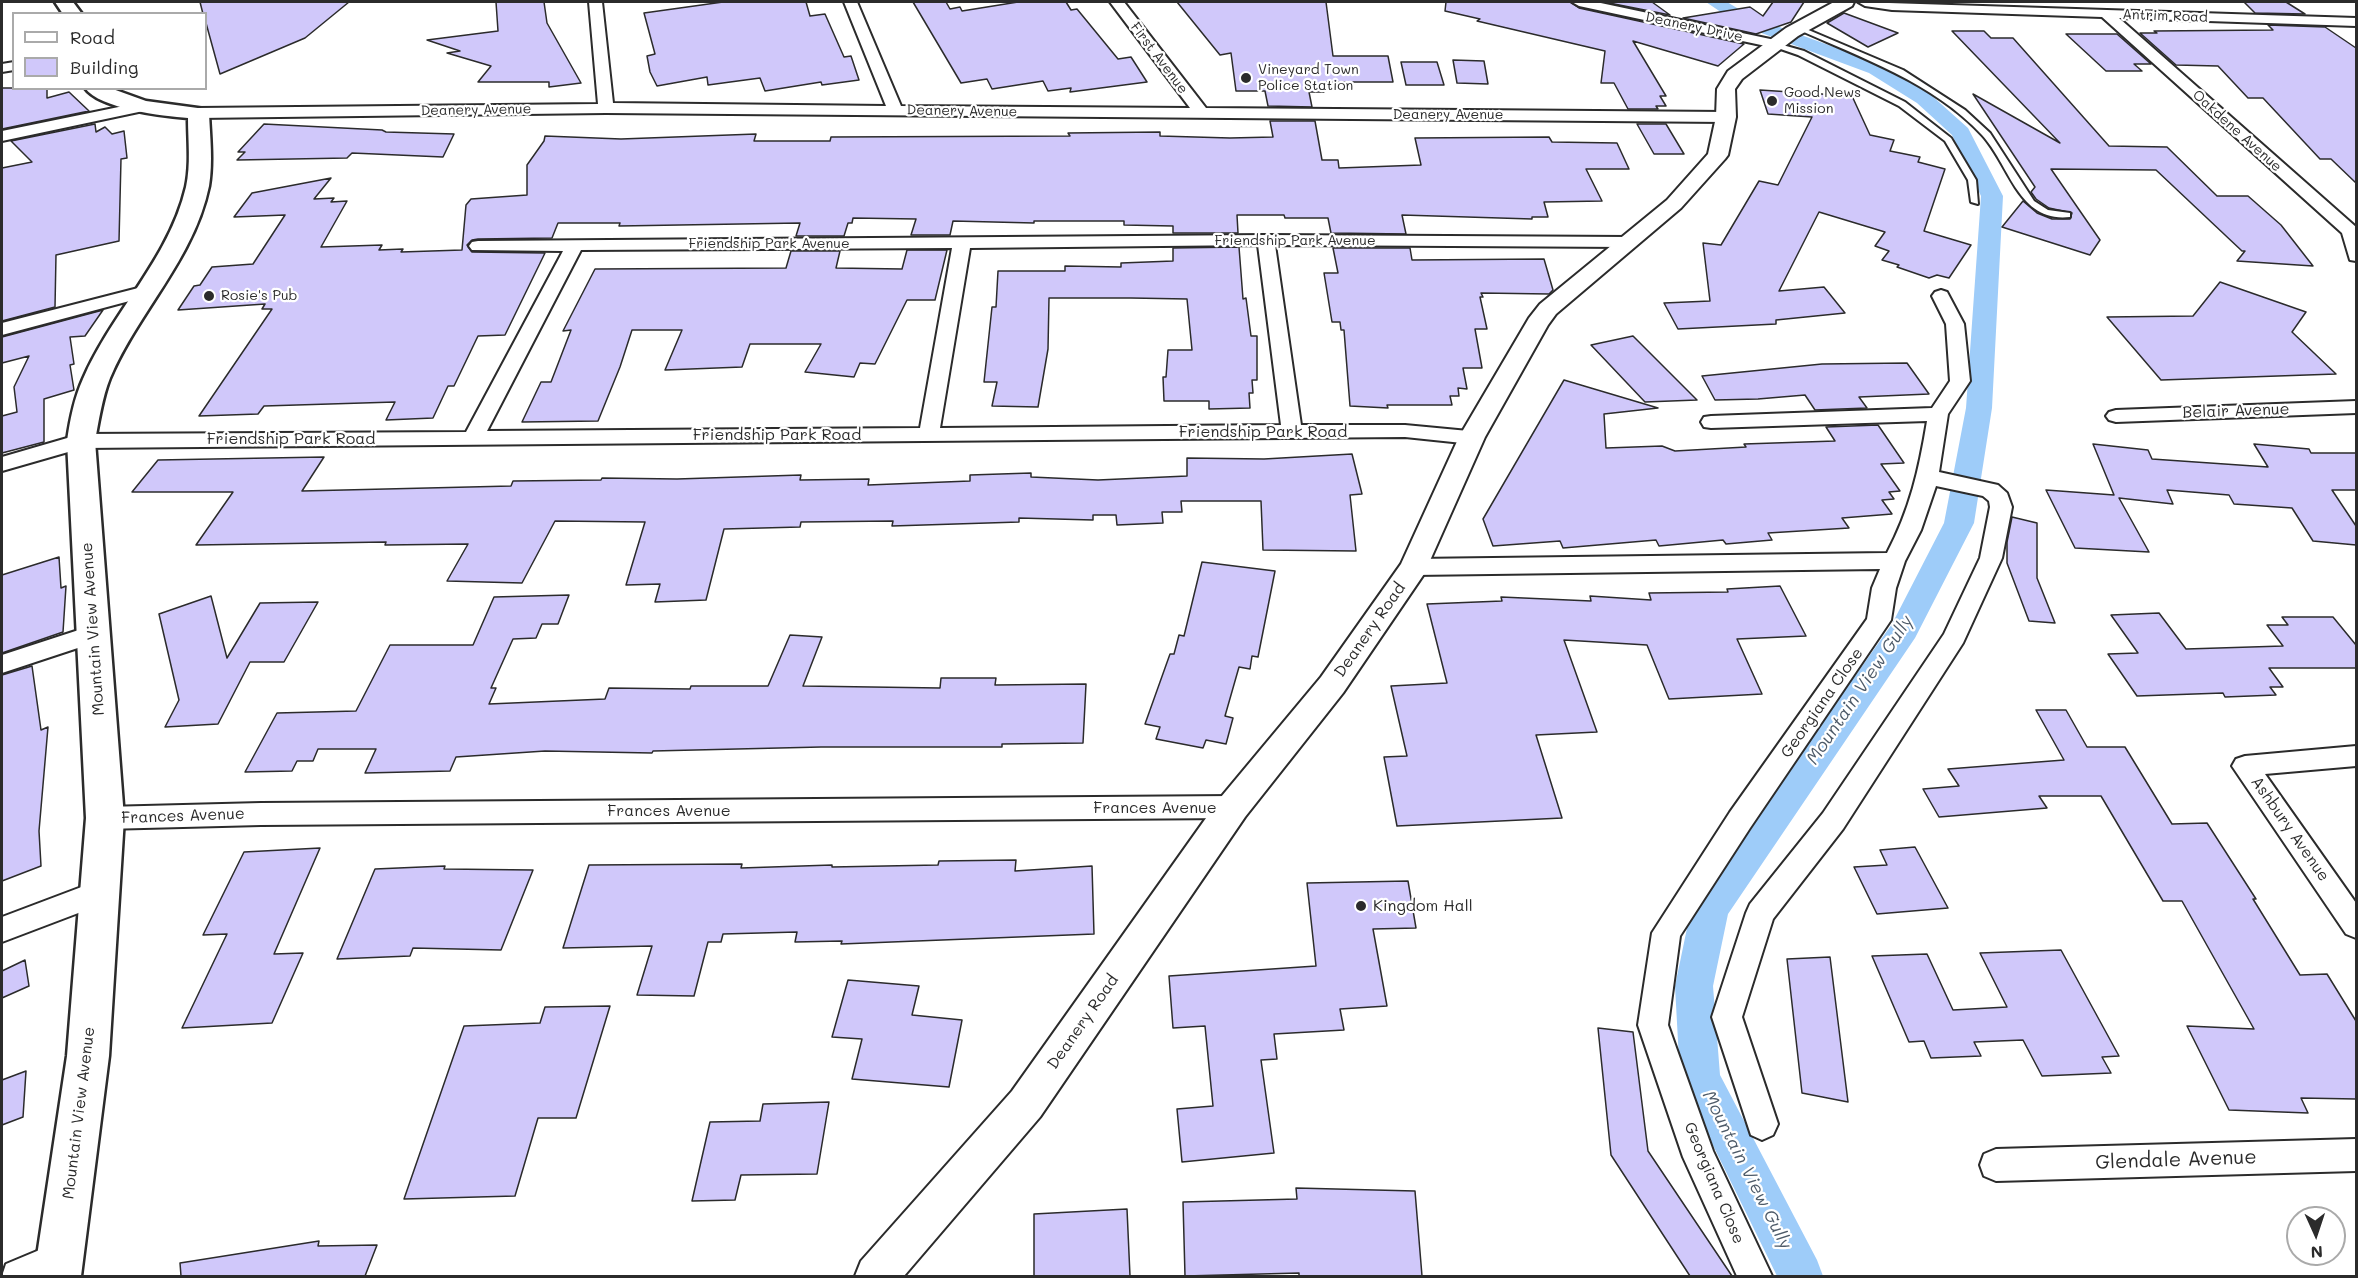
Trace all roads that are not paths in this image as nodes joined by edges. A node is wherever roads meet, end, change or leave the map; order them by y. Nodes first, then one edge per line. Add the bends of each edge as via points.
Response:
1 (596, 2) edge
2 (851, 2) edge
3 (1117, 2) edge
4 (1579, 2) edge
5 (1846, 2) edge
6 (1865, 2) edge
7 (2106, 14) junction
8 (2356, 22) edge
9 (1788, 35) junction
10 (97, 90) edge
11 (143, 107) junction
12 (606, 108) junction
13 (896, 110) junction
14 (198, 113) junction
15 (1202, 114) junction
16 (1726, 117) junction
17 (2, 136) edge
18 (1975, 202) dead end
19 (2067, 215) dead end
20 (1266, 240) junction
21 (962, 242) junction
22 (1628, 242) junction
23 (575, 245) junction
24 (478, 246) dead end
25 (2356, 256) edge
26 (146, 291) junction
27 (1941, 296) dead end
28 (2, 329) edge
29 (2356, 407) edge
30 (1938, 414) junction
31 (2116, 416) dead end
32 (1711, 422) dead end
33 (1292, 432) junction
34 (929, 434) junction
35 (1472, 437) junction
36 (473, 438) junction
37 (81, 441) junction
38 (2, 464) edge
39 (1928, 477) junction
40 (1894, 561) junction
41 (1414, 567) junction
42 (94, 634) junction
43 (2, 664) edge
44 (2356, 756) edge
45 (1233, 807) junction
46 (105, 818) junction
47 (100, 892) junction
48 (2356, 925) edge
49 (2, 930) edge
50 (1762, 1124) dead end
51 (2356, 1155) edge
52 (1996, 1165) dead end
53 (59, 1267) edge
54 (18, 1276) edge
55 (876, 1276) edge
56 (1755, 1276) edge

1 - 12 street
2 - 13 street
3 - 15 street, First Avenue
4 - 9 street, Deanery Drive
5 - 9 street, Deanery Road
6 - 7 street, Antrim Road
7 - 8 street, Antrim Road
7 - 25 street, Oakdene Avenue via 2350,231
9 - 16 street, Deanery Road via 1735,75 1726,89
9 - 18 lane via 1801,53 1902,104 1948,140 1972,180
9 - 19 lane via 1900,72 1962,112 1987,135 2031,203 2046,212
10 - 11 main road
11 - 14 main road
11 - 17 street
12 - 13 street, Deanery Avenue
12 - 14 street, Deanery Avenue
13 - 15 street, Deanery Avenue
14 - 26 main road, Mountain View Avenue via 200,162 196,194 168,260
15 - 16 street, Deanery Avenue
16 - 22 street, Deanery Road via 1718,155 1674,204
20 - 21 street, Friendship Park Avenue
20 - 22 street, Friendship Park Avenue
20 - 33 street
21 - 23 street, Friendship Park Avenue
21 - 34 street
22 - 35 street, Deanery Road via 1548,309
23 - 24 street, Friendship Park Avenue
23 - 36 street
26 - 28 street
26 - 37 main road, Mountain View Avenue via 100,372 87,402
27 - 30 street via 1955,324 1960,381
29 - 31 street, Belair Avenue
30 - 32 street
30 - 39 street, Georgiana Close
33 - 34 street, Friendship Park Road
33 - 35 street, Friendship Park Road via 1405,431
34 - 36 street, Friendship Park Road
35 - 41 street, Deanery Road
36 - 37 street, Friendship Park Road
37 - 38 street, Friendship Park Road
37 - 42 main road, Mountain View Avenue
39 - 40 street, Georgiana Close via 1910,530
39 - 50 street via 1990,490 1999,498 2001,507 1992,558 1955,637 1833,821 1760,914 1727,1017
40 - 41 street
40 - 56 street, Georgiana Close via 1884,588 1880,620 1666,933 1653,1025 1699,1157
41 - 45 street, Deanery Road via 1332,685
42 - 43 street
42 - 46 main road, Mountain View Avenue
44 - 48 street, Ashbury Avenue via 2245,766
45 - 46 street, Frances Avenue
45 - 55 street, Deanery Road via 1026,1104
46 - 47 main road, Mountain View Avenue
47 - 49 street
47 - 53 main road, Mountain View Avenue via 88,1056
51 - 52 street, Glendale Avenue
53 - 54 street

